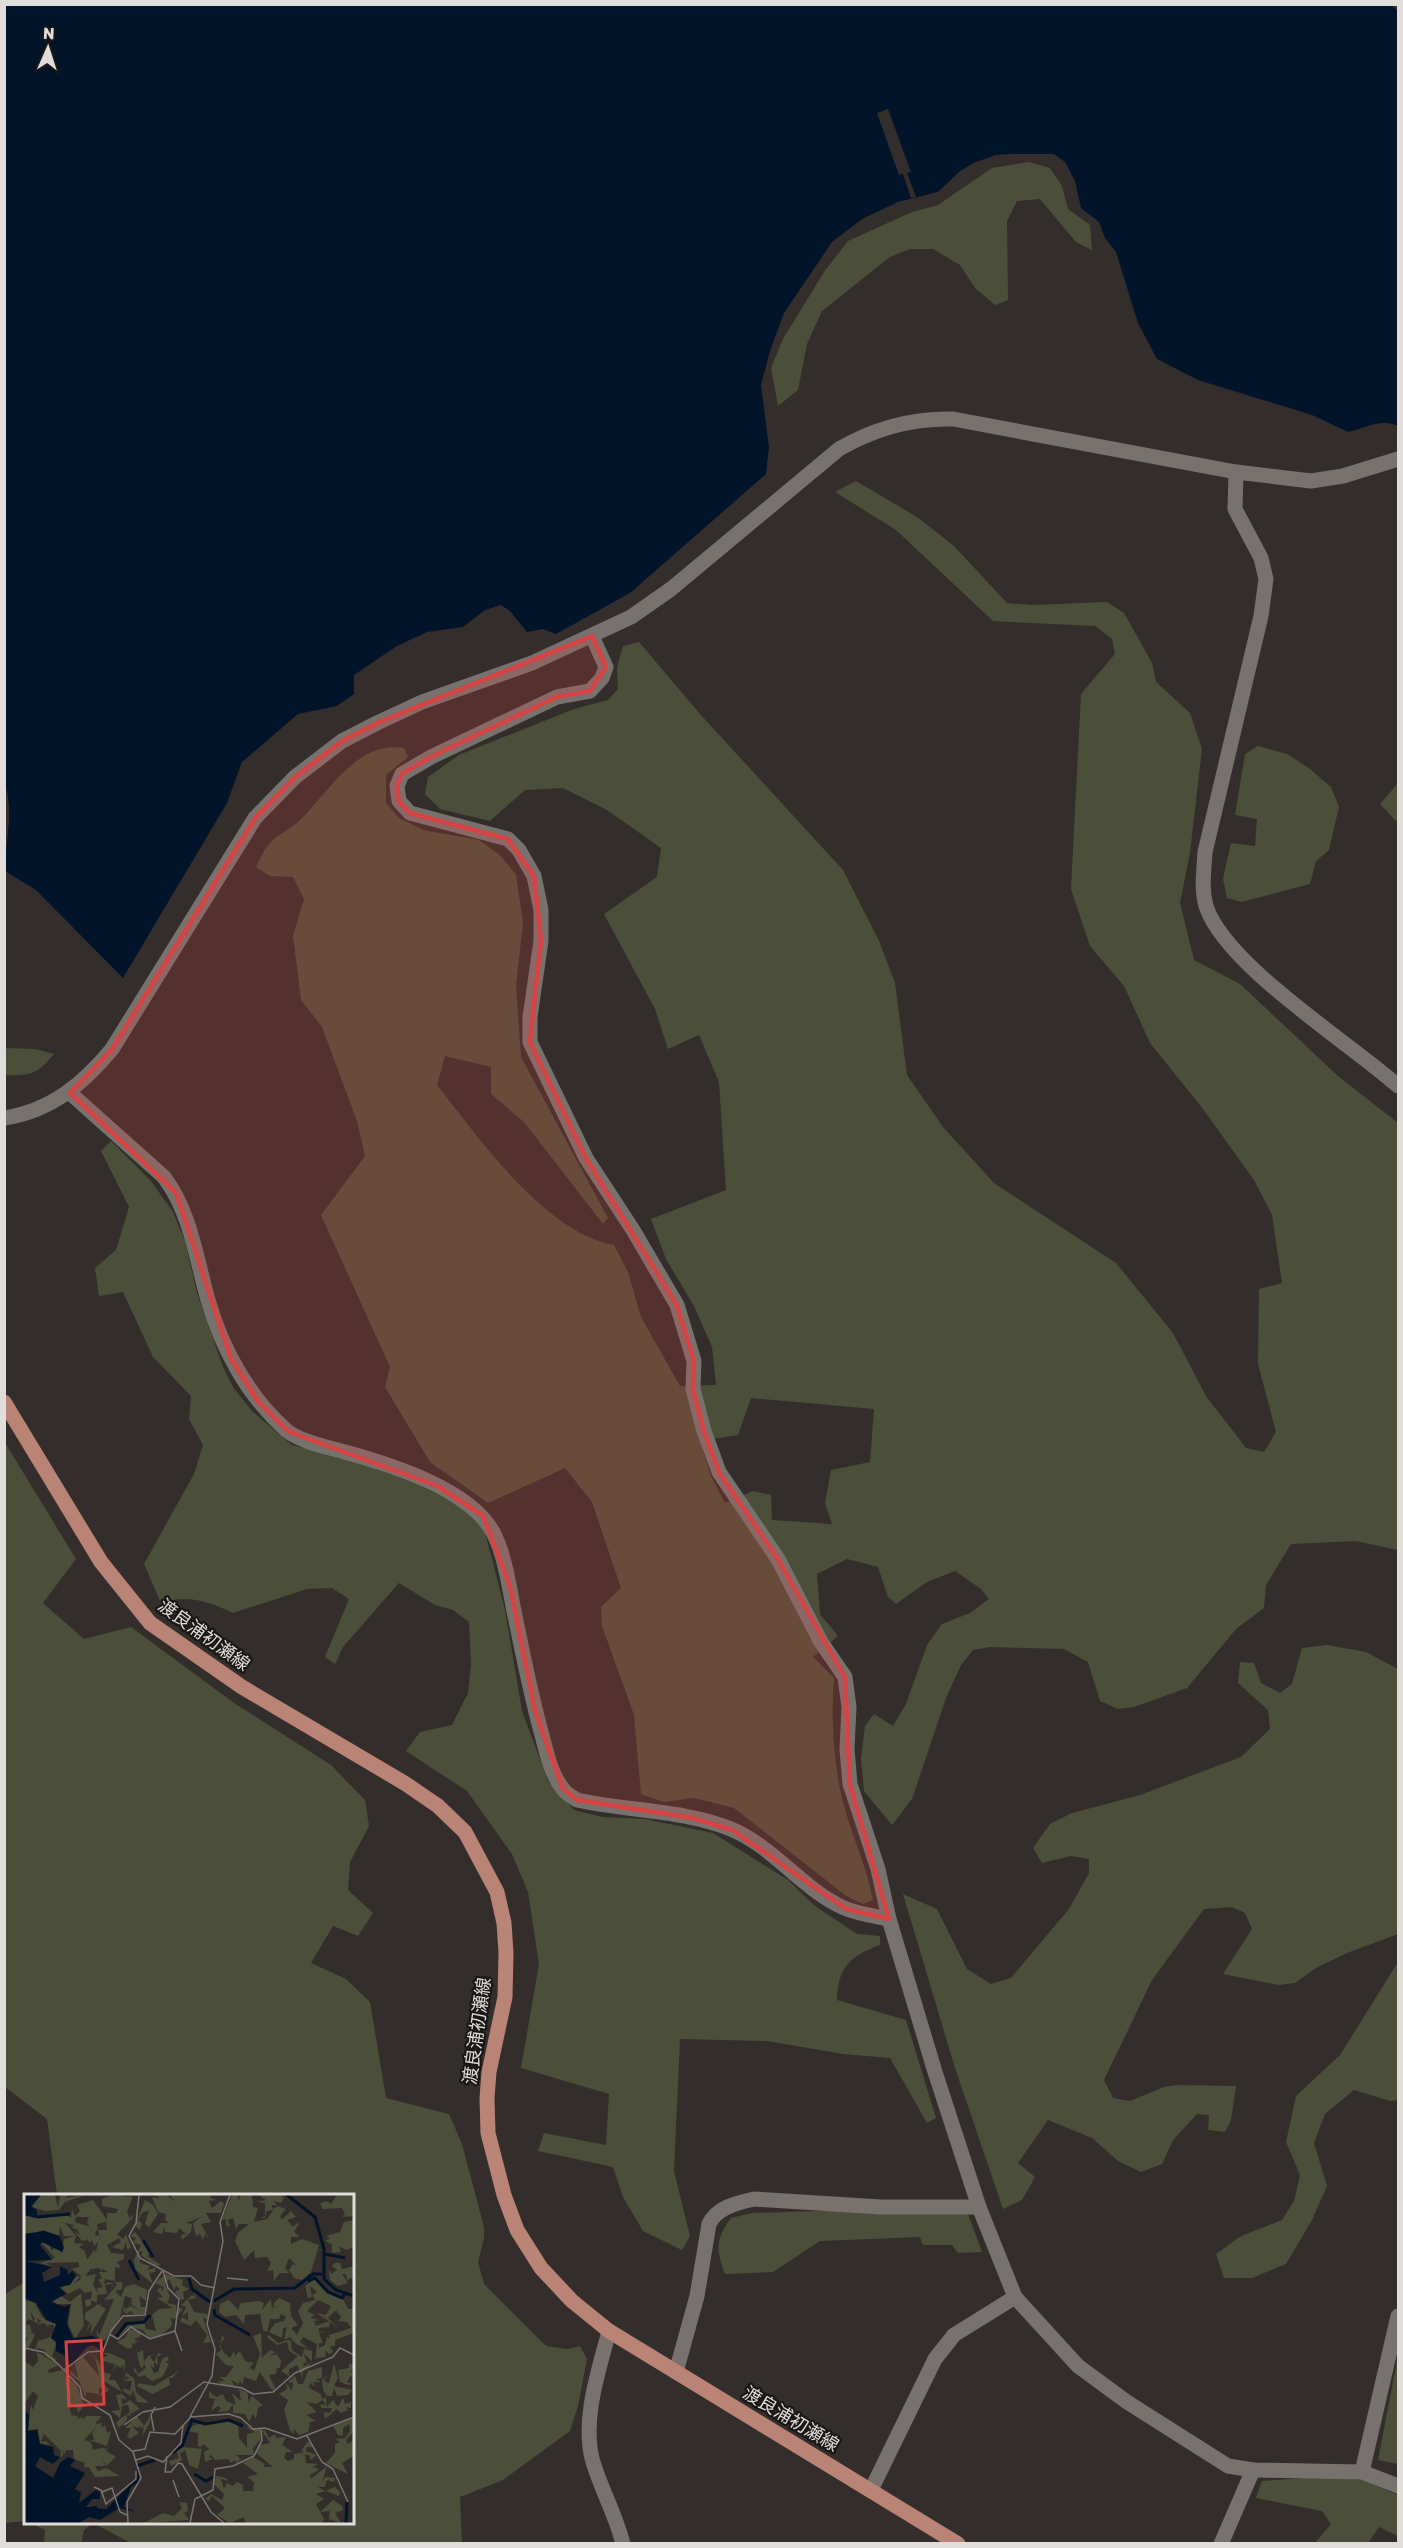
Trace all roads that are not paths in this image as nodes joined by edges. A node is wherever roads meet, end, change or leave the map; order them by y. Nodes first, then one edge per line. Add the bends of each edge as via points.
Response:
1 (1398, 459) edge
2 (1236, 472) junction
3 (592, 636) junction
4 (1398, 1086) edge
5 (70, 1093) junction
6 (4, 1118) edge
7 (4, 1402) edge
8 (889, 1918) junction
9 (979, 2207) junction
10 (1015, 2297) junction
11 (1398, 2316) edge
12 (609, 2331) junction
13 (676, 2372) junction
14 (1252, 2470) junction
15 (1362, 2472) junction
16 (1398, 2486) edge
17 (871, 2490) junction
18 (623, 2544) edge
19 (958, 2544) edge
20 (1221, 2544) edge

1 - 2 street via 1311,481
2 - 3 street via 973,422 929,419 892,426 839,449 671,589 631,617
2 - 4 street via 1235,509 1261,558 1266,579 1261,616 1205,852 1202,885 1206,907 1220,933 1252,968
3 - 5 street via 386,719 342,741 295,777 255,818 112,1049
3 - 8 street via 606,667 590,691 556,697 431,757 402,774 397,786 399,801 418,816 508,839 534,876 541,910 541,941 530,1042 586,1158 676,1305 694,1361 693,1389 719,1472 778,1559 821,1642 845,1677 849,1784 878,1869
5 - 6 street
5 - 8 street via 164,1177 176,1193 195,1247 208,1302 231,1359 259,1403 289,1432 437,1486 464,1499 483,1516 494,1536 510,1587 535,1711 550,1764 563,1789 577,1800 693,1818 732,1830 771,1853 800,1879 846,1909
7 - 12 main road, 渡良浦初瀬線 via 101,1562 150,1623 243,1687 406,1784 438,1806 465,1832 497,1892 504,1923 505,1996 487,2098 488,2133 504,2195 517,2230 541,2268 572,2301
8 - 9 street
9 - 10 street
9 - 13 street via 881,2207 754,2199 714,2214 708,2224 697,2296
10 - 14 street via 1078,2366 1127,2402 1228,2466
10 - 17 street via 954,2335 935,2359
11 - 15 street
12 - 13 main road, 渡良浦初瀬線
12 - 18 street via 597,2376 589,2441 592,2461
13 - 17 main road, 渡良浦初瀬線
14 - 15 street
14 - 20 street
15 - 16 street
17 - 19 main road, 渡良浦初瀬線

